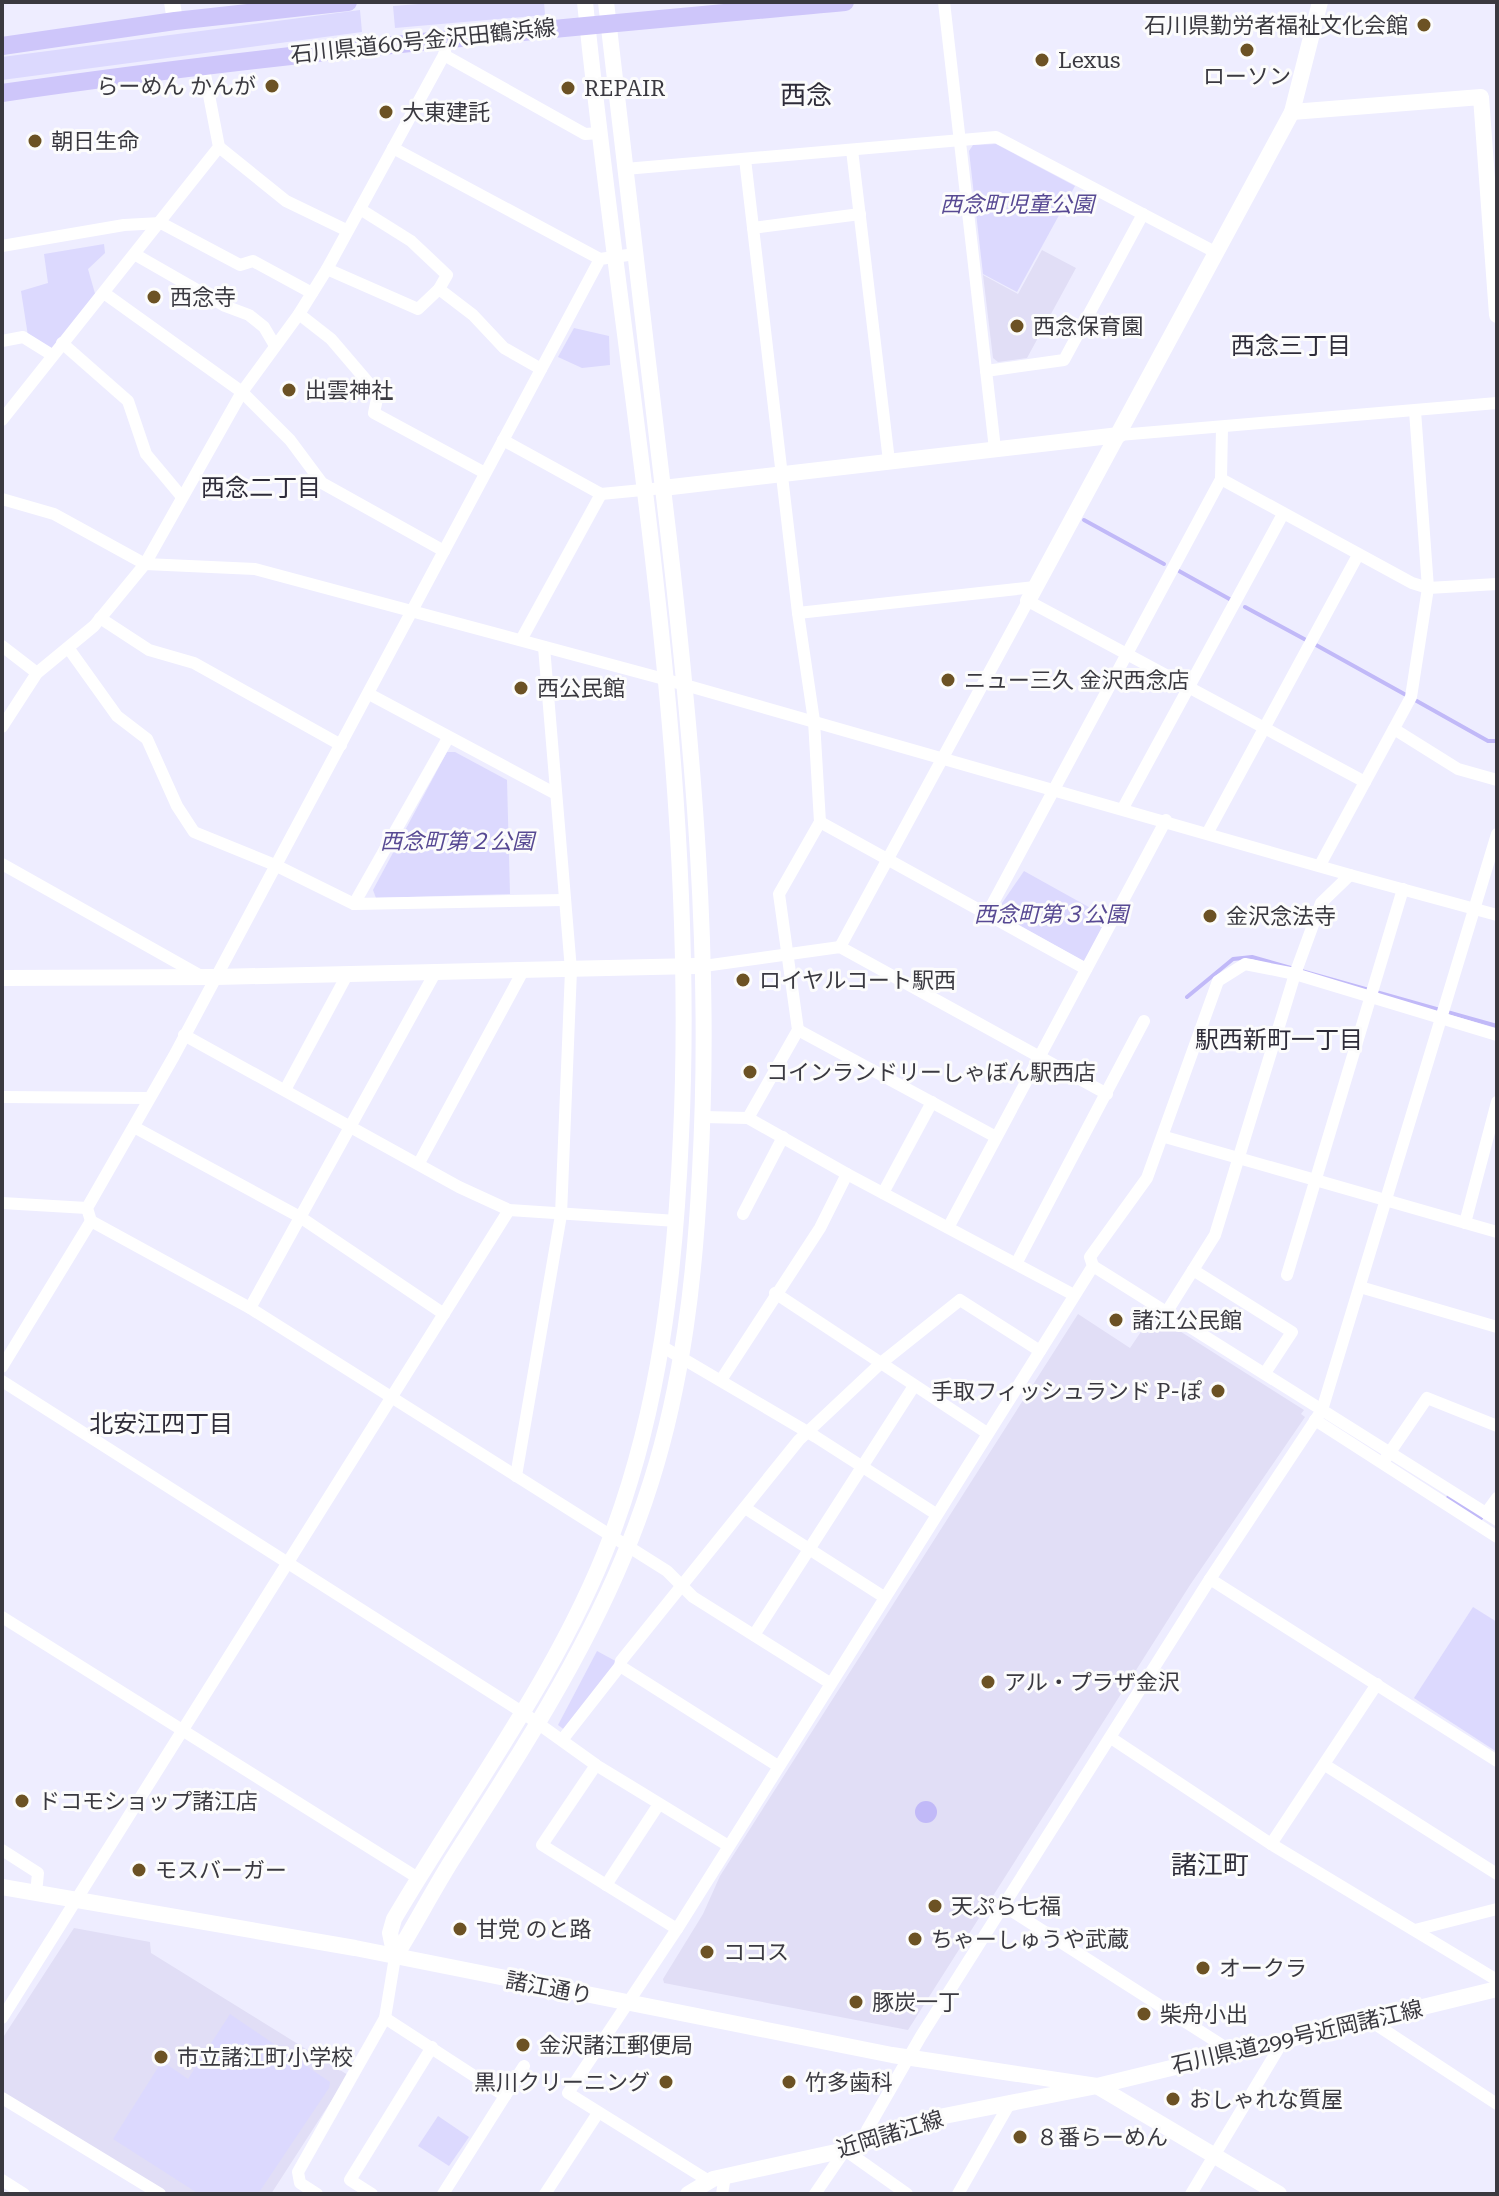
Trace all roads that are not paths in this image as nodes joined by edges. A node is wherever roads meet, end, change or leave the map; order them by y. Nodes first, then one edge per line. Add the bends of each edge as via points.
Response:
1 (348, 2) edge
2 (585, 2) edge
3 (606, 2) edge
4 (845, 2) edge
5 (944, 2) edge
6 (1320, 2) edge
7 (173, 11) edge
8 (608, 23) junction
9 (587, 25) junction
10 (2, 46) edge
11 (444, 46) junction
12 (203, 64) junction
13 (2, 93) edge
14 (1292, 112) junction
15 (600, 133) junction
16 (959, 141) junction
17 (219, 147) junction
18 (393, 148) junction
19 (852, 150) junction
20 (745, 159) junction
21 (625, 169) junction
22 (360, 209) junction
23 (860, 214) junction
24 (1143, 214) junction
25 (161, 223) junction
26 (753, 228) junction
27 (346, 230) junction
28 (2, 246) edge
29 (1217, 253) junction
30 (635, 254) junction
31 (136, 255) junction
32 (607, 258) junction
33 (327, 269) junction
34 (439, 289) junction
35 (104, 293) junction
36 (312, 293) junction
37 (299, 314) junction
38 (1497, 315) edge
39 (2, 341) edge
40 (62, 343) junction
41 (274, 344) junction
42 (52, 355) junction
43 (541, 369) junction
44 (986, 371) junction
45 (242, 392) junction
46 (1497, 403) edge
47 (1415, 411) junction
48 (2, 420) edge
49 (1222, 428) junction
50 (1119, 435) junction
51 (503, 440) junction
52 (995, 449) junction
53 (889, 461) junction
54 (485, 473) junction
55 (781, 474) junction
56 (1221, 479) junction
57 (663, 488) junction
58 (642, 490) junction
59 (601, 494) junction
60 (182, 497) junction
61 (2, 499) edge
62 (1283, 514) junction
63 (444, 551) junction
64 (1358, 555) junction
65 (145, 564) junction
66 (1497, 584) edge
67 (1428, 588) junction
68 (1031, 594) junction
69 (411, 612) junction
70 (798, 613) junction
71 (100, 618) junction
72 (521, 640) junction
73 (2, 646) edge
74 (544, 647) junction
75 (69, 649) junction
76 (1127, 654) junction
77 (37, 673) junction
78 (664, 679) junction
79 (686, 686) junction
80 (1189, 687) junction
81 (369, 694) junction
82 (814, 721) junction
83 (2, 727) edge
84 (1264, 728) junction
85 (1394, 729) junction
86 (448, 738) junction
87 (341, 745) junction
88 (944, 757) junction
89 (1497, 780) edge
90 (1365, 782) junction
91 (1054, 789) junction
92 (556, 794) junction
93 (1123, 808) junction
94 (1166, 820) junction
95 (820, 822) junction
96 (1208, 832) junction
97 (1497, 834) edge
98 (890, 860) junction
99 (2, 864) edge
100 (275, 865) junction
101 (1320, 865) junction
102 (1350, 875) junction
103 (1403, 889) junction
104 (563, 900) junction
105 (354, 904) junction
106 (1476, 909) junction
107 (987, 914) junction
108 (1497, 915) edge
109 (840, 947) junction
110 (787, 955) junction
111 (704, 966) junction
112 (685, 967) junction
113 (1086, 969) junction
114 (1297, 969) junction
115 (571, 970) junction
116 (523, 971) junction
117 (435, 973) junction
118 (347, 975) junction
119 (208, 977) junction
120 (2, 978) edge
121 (1370, 991) junction
122 (1444, 1013) junction
123 (1144, 1021) dead end
124 (798, 1030) junction
125 (184, 1035) junction
126 (1497, 1035) edge
127 (1040, 1055) junction
128 (285, 1090) junction
129 (1107, 1094) junction
130 (2, 1097) edge
131 (149, 1098) junction
132 (932, 1102) junction
133 (1497, 1102) edge
134 (703, 1117) junction
135 (748, 1118) junction
136 (350, 1126) junction
137 (134, 1127) junction
138 (783, 1137) junction
139 (996, 1137) junction
140 (1165, 1137) junction
141 (1238, 1158) junction
142 (419, 1163) junction
143 (847, 1174) junction
144 (1315, 1180) junction
145 (883, 1193) junction
146 (1387, 1201) junction
147 (2, 1203) edge
148 (87, 1208) junction
149 (509, 1210) junction
150 (743, 1214) dead end
151 (561, 1215) junction
152 (300, 1217) junction
153 (91, 1221) junction
154 (677, 1221) junction
155 (1465, 1223) junction
156 (949, 1226) junction
157 (1497, 1232) edge
158 (1017, 1262) junction
159 (1093, 1266) junction
160 (1193, 1270) junction
161 (1287, 1275) dead end
162 (1360, 1287) junction
163 (775, 1293) junction
164 (1074, 1295) junction
165 (250, 1308) junction
166 (1166, 1313) junction
167 (444, 1314) junction
168 (1497, 1327) edge
169 (663, 1347) junction
170 (1040, 1351) junction
171 (682, 1357) junction
172 (881, 1363) junction
173 (2, 1367) edge
174 (1265, 1373) junction
175 (721, 1380) junction
176 (2, 1381) edge
177 (914, 1386) junction
178 (392, 1396) junction
179 (1319, 1415) junction
180 (1497, 1426) edge
181 (807, 1433) junction
182 (987, 1433) junction
183 (1386, 1458) junction
184 (862, 1466) junction
185 (516, 1476) junction
186 (1431, 1477) junction
187 (1424, 1490) junction
188 (1497, 1498) edge
189 (745, 1508) junction
190 (936, 1514) junction
191 (1492, 1517) edge
192 (612, 1536) junction
193 (1497, 1537) edge
194 (628, 1546) junction
195 (808, 1549) junction
196 (288, 1562) junction
197 (1210, 1579) junction
198 (680, 1586) junction
199 (884, 1597) junction
200 (2, 1617) edge
201 (754, 1635) junction
202 (620, 1666) junction
203 (830, 1683) junction
204 (1377, 1684) junction
205 (522, 1712) junction
206 (539, 1724) junction
207 (182, 1730) junction
208 (1111, 1738) junction
209 (562, 1740) junction
210 (1497, 1761) edge
211 (596, 1765) junction
212 (1325, 1765) junction
213 (778, 1766) junction
214 (659, 1804) junction
215 (1271, 1844) junction
216 (727, 1845) junction
217 (2, 1850) edge
218 (1497, 1874) edge
219 (418, 1878) junction
220 (606, 1885) junction
221 (2, 1887) edge
222 (36, 1894) junction
223 (76, 1901) junction
224 (1004, 1906) junction
225 (1497, 1909) edge
226 (677, 1929) junction
227 (1415, 1930) junction
228 (395, 1957) junction
229 (1497, 1980) edge
230 (1497, 1989) edge
231 (628, 2003) junction
232 (2, 2018) edge
233 (385, 2018) junction
234 (1369, 2020) junction
235 (1283, 2041) junction
236 (432, 2047) junction
237 (1231, 2051) junction
238 (909, 2057) junction
239 (524, 2066) dead end
240 (1097, 2086) junction
241 (505, 2096) junction
242 (2, 2098) edge
243 (1011, 2101) junction
244 (1497, 2104) edge
245 (598, 2113) junction
246 (867, 2142) junction
247 (845, 2150) junction
248 (1215, 2154) junction
249 (717, 2178) junction
250 (2, 2180) edge
251 (24, 2194) edge
252 (160, 2194) edge
253 (317, 2194) edge
254 (372, 2194) edge
255 (443, 2194) edge
256 (545, 2194) edge
257 (688, 2194) edge
258 (722, 2194) edge
259 (815, 2194) edge
260 (907, 2194) edge
261 (958, 2194) edge
262 (1191, 2194) edge
263 (1279, 2194) edge

1 - 7 main road
2 - 9 street
3 - 8 street
4 - 8 main road, 石川県道60号金沢田鶴浜線
5 - 16 street
6 - 14 street
7 - 10 main road
8 - 9 main road, 石川県道60号金沢田鶴浜線
8 - 21 street
9 - 11 main road, 石川県道60号金沢田鶴浜線
9 - 15 street
11 - 12 main road, 石川県道60号金沢田鶴浜線
11 - 15 street via 585,134
11 - 18 street
12 - 13 main road, 石川県道60号金沢田鶴浜線
12 - 17 street
14 - 29 street
14 - 38 street via 1481,97
15 - 32 street
16 - 19 street
16 - 24 street via 1004,139
16 - 44 street
17 - 25 street
17 - 27 street via 286,201
18 - 22 street
18 - 32 street
19 - 20 street
19 - 23 street
20 - 21 street
20 - 26 street
21 - 30 street
22 - 27 street
22 - 34 street via 411,241 447,275
23 - 26 street
23 - 53 street
24 - 29 street
24 - 44 street via 1064,360
25 - 28 street
25 - 31 street
25 - 36 street via 240,265 253,261
26 - 55 street
27 - 33 street
29 - 50 street
30 - 32 street
30 - 57 street
31 - 35 street
31 - 41 street via 249,315
32 - 43 street
32 - 58 street
33 - 34 street via 418,309
33 - 36 street
34 - 43 street via 504,348
35 - 40 street
35 - 45 street
36 - 37 street
37 - 41 street
37 - 54 street via 331,339 378,394 374,413
39 - 42 street via 23,337
40 - 42 street
40 - 60 street via 128,401 146,454
41 - 45 street
42 - 48 street
43 - 51 street
44 - 52 street
45 - 60 street
45 - 63 street via 290,440 322,483
46 - 47 street
47 - 49 street
47 - 67 street
49 - 50 street
49 - 56 street
50 - 52 street
50 - 68 street
51 - 54 street
51 - 59 street
52 - 53 street
53 - 55 street
54 - 63 street
55 - 57 street
55 - 70 street
56 - 62 street
56 - 76 street
57 - 58 street
57 - 79 street
58 - 59 street
58 - 78 street
59 - 72 street
60 - 65 street
61 - 65 street via 54,514
62 - 64 street
62 - 80 street
63 - 69 street
64 - 67 street
64 - 84 street
65 - 69 street via 255,569
65 - 71 street
66 - 67 street
67 - 85 street via 1411,697
68 - 70 street
68 - 76 street
68 - 88 street
69 - 72 street
69 - 81 street
70 - 82 street
71 - 75 street
71 - 87 street via 149,650 194,663
72 - 74 street
73 - 77 street
74 - 78 street
74 - 92 street
75 - 77 street
75 - 100 street via 117,716 147,739 194,832
76 - 80 street
76 - 91 street
77 - 83 street
78 - 79 street
78 - 112 street
79 - 82 street
79 - 111 street
80 - 84 street
80 - 93 street
81 - 86 street
81 - 87 street
82 - 88 street
82 - 95 street
84 - 90 street
84 - 96 street
85 - 89 street via 1458,769
85 - 90 street
86 - 92 street
86 - 105 street
87 - 100 street
88 - 91 street
88 - 98 street
90 - 101 street
91 - 93 street
91 - 107 street
92 - 104 street
93 - 94 street
94 - 96 street
94 - 113 street
95 - 98 street
95 - 110 street via 779,894
96 - 101 street
97 - 106 street
98 - 107 street
98 - 109 street
99 - 119 street
100 - 105 street
100 - 119 street
101 - 102 street
102 - 103 street
102 - 114 street via 1321,903
103 - 106 street
103 - 121 street
104 - 105 street
104 - 115 street
106 - 108 street
106 - 122 street
107 - 113 street
109 - 110 street
109 - 127 street
110 - 111 street
110 - 124 street
111 - 112 street
111 - 134 street
112 - 115 street
112 - 154 street
113 - 127 street
114 - 121 street
114 - 140 street via 1245,964 1218,981
114 - 141 street
115 - 116 street
115 - 151 street
116 - 117 street
116 - 142 street
117 - 118 street
117 - 136 street
118 - 119 street
118 - 128 street
119 - 120 street
119 - 125 street
121 - 122 street
121 - 144 street
122 - 126 street
122 - 146 street
123 - 129 street
124 - 132 street
124 - 135 street
125 - 128 street
125 - 131 street
127 - 129 street
127 - 139 street
128 - 136 street
129 - 158 street
130 - 131 street
131 - 137 street
132 - 139 street
132 - 145 street
133 - 155 street
134 - 135 street
134 - 171 street via 698,1222
135 - 138 street
136 - 142 street
136 - 152 street
137 - 148 street
137 - 152 street
138 - 143 street
138 - 150 street
139 - 156 street
140 - 141 street
140 - 159 street via 1147,1178 1090,1257
141 - 144 street
141 - 160 street via 1215,1235
142 - 149 street
143 - 145 street
143 - 163 street via 820,1228
144 - 146 street
144 - 161 street
145 - 156 street
146 - 155 street
146 - 162 street
147 - 148 street
148 - 153 street
149 - 151 street
149 - 167 street
151 - 154 street
151 - 185 street
152 - 165 street
152 - 167 street
153 - 165 street
153 - 173 street
154 - 169 street
155 - 157 street
156 - 158 street
158 - 164 street
159 - 164 street
159 - 166 street
160 - 166 street
160 - 174 street via 1292,1332
162 - 168 street
162 - 179 street
163 - 172 street
163 - 175 street
164 - 170 street
165 - 178 street
166 - 174 street
167 - 178 street
169 - 171 street
169 - 192 street via 643,1440
170 - 172 street via 960,1300
170 - 182 street
171 - 175 street
171 - 194 street via 660,1451
172 - 177 street
172 - 181 street
174 - 179 street
175 - 181 street
176 - 196 street
177 - 182 street
177 - 184 street
178 - 185 street
178 - 196 street
179 - 183 street
179 - 197 street
180 - 183 street via 1427,1398
181 - 184 street
181 - 189 street
182 - 190 street
183 - 186 street
183 - 187 street
184 - 190 street
184 - 195 street
185 - 192 street
186 - 187 street
186 - 191 street
187 - 193 street
188 - 191 street
189 - 195 street
189 - 198 street
190 - 199 street
192 - 194 street
192 - 205 street via 573,1622
194 - 198 street
194 - 206 street via 586,1642
195 - 199 street
195 - 201 street
196 - 205 street
196 - 207 street
197 - 204 street
197 - 208 street
198 - 201 street
198 - 202 street
199 - 203 street
200 - 207 street
201 - 203 street
202 - 209 street
202 - 213 street
203 - 213 street
204 - 210 street
204 - 212 street
205 - 206 street
205 - 219 street
206 - 209 street
206 - 228 street
207 - 219 street
207 - 223 street
208 - 215 street
208 - 224 street
209 - 211 street
211 - 214 street
211 - 220 street via 542,1845
212 - 215 street
212 - 218 street
213 - 216 street
214 - 216 street
214 - 220 street
215 - 227 street
216 - 226 street
217 - 222 street via 38,1873
219 - 228 street via 394,1919 390,1933
220 - 226 street
221 - 222 street, 諸江通り
222 - 223 street, 諸江通り
223 - 228 street, 諸江通り
223 - 232 street
224 - 237 street
224 - 238 street
225 - 227 street
226 - 231 street
227 - 229 street
228 - 231 street, 諸江通り
228 - 233 street
230 - 234 street, 石川県道299号近岡諸江線
231 - 238 street, 諸江通り
231 - 245 street via 568,2093
233 - 236 street
233 - 253 street via 298,2172 300,2183
234 - 235 street, 石川県道299号近岡諸江線
234 - 244 street
235 - 237 street, 石川県道299号近岡諸江線
235 - 248 street
236 - 241 street
236 - 254 street via 350,2180
237 - 240 street, 石川県道299号近岡諸江線
238 - 240 street, 諸江通り
238 - 246 street via 867,2130
239 - 241 street
240 - 243 street, 近岡諸江線
240 - 248 street
241 - 255 street
242 - 252 street
243 - 246 street, 近岡諸江線 via 939,2117
243 - 261 street
245 - 249 street
245 - 256 street
246 - 247 street, 近岡諸江線
247 - 249 street, 近岡諸江線
247 - 259 street
247 - 260 street
248 - 262 street
248 - 263 street
249 - 257 street, 近岡諸江線
249 - 258 street
250 - 251 street

